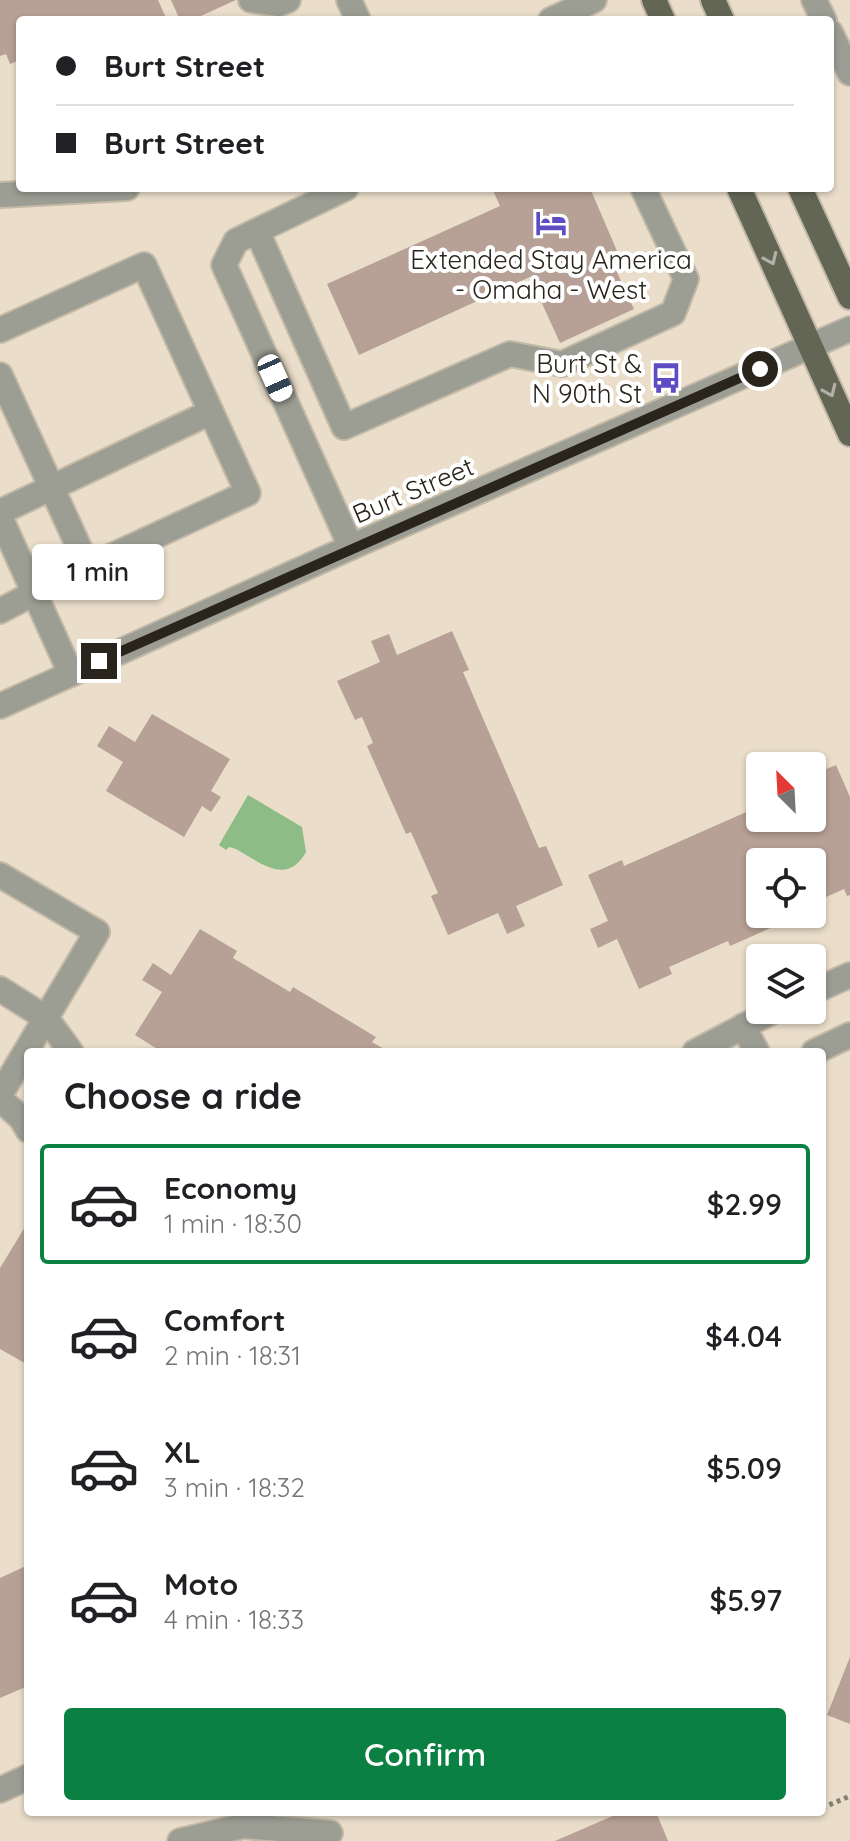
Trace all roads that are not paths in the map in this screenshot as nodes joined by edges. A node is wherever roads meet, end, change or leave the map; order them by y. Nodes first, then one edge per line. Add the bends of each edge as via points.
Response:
1 (251, 0) edge
2 (288, 0) edge
3 (594, 0) edge
4 (564, 16) edge
5 (834, 39) edge
6 (847, 62) edge
7 (54, 192) edge
8 (338, 192) edge
9 (645, 192) edge
10 (741, 192) edge
11 (802, 192) edge
12 (0, 195) edge
13 (257, 231) junction
14 (850, 297) edge
15 (850, 329) edge
16 (0, 330) edge
17 (811, 347) junction
18 (0, 375) edge
19 (211, 412) junction
20 (850, 434) edge
21 (51, 488) junction
22 (0, 514) edge
23 (351, 547) junction
24 (34, 593) junction
25 (0, 611) edge
26 (71, 674) junction
27 (0, 706) edge
28 (0, 875) edge
29 (850, 975) edge
30 (826, 986) edge
31 (0, 989) edge
32 (46, 1018) junction
33 (747, 1024) edge
34 (743, 1026) junction
35 (850, 1035) edge
36 (29, 1048) edge
37 (68, 1048) edge
38 (702, 1048) edge
39 (755, 1048) edge
40 (822, 1048) edge
41 (24, 1056) edge
42 (0, 1097) edge
43 (24, 1123) edge
44 (24, 1779) edge
45 (0, 1790) edge
46 (273, 1826) edge
47 (330, 1829) edge
48 (180, 1841) edge

1 - 2 street
3 - 4 street
5 - 6 street
7 - 12 street
8 - 13 street
9 - 13 street via 686,279 673,313 562,364 510,354 344,427
10 -> 17 main road
11 - 14 main road
13 - 23 street via 236,241 224,265
15 - 17 street, Burt Street
16 - 19 street via 144,265
17 -> 20 main road
17 - 23 street, Burt Street
18 - 21 street
19 - 21 street
19 - 21 street via 248,493 88,567
21 - 22 street
22 - 24 street
23 - 26 street, Burt Street
24 - 25 street
24 - 26 street
26 - 27 street, Burt Street
28 - 32 street via 97,932
29 - 30 street
31 - 32 street
32 - 36 street
32 - 37 street
33 - 34 street
34 - 38 street
34 - 39 street
35 - 40 street
41 - 42 street
42 - 43 street
44 - 45 street
46 - 47 street
46 - 48 street via 209,1831

